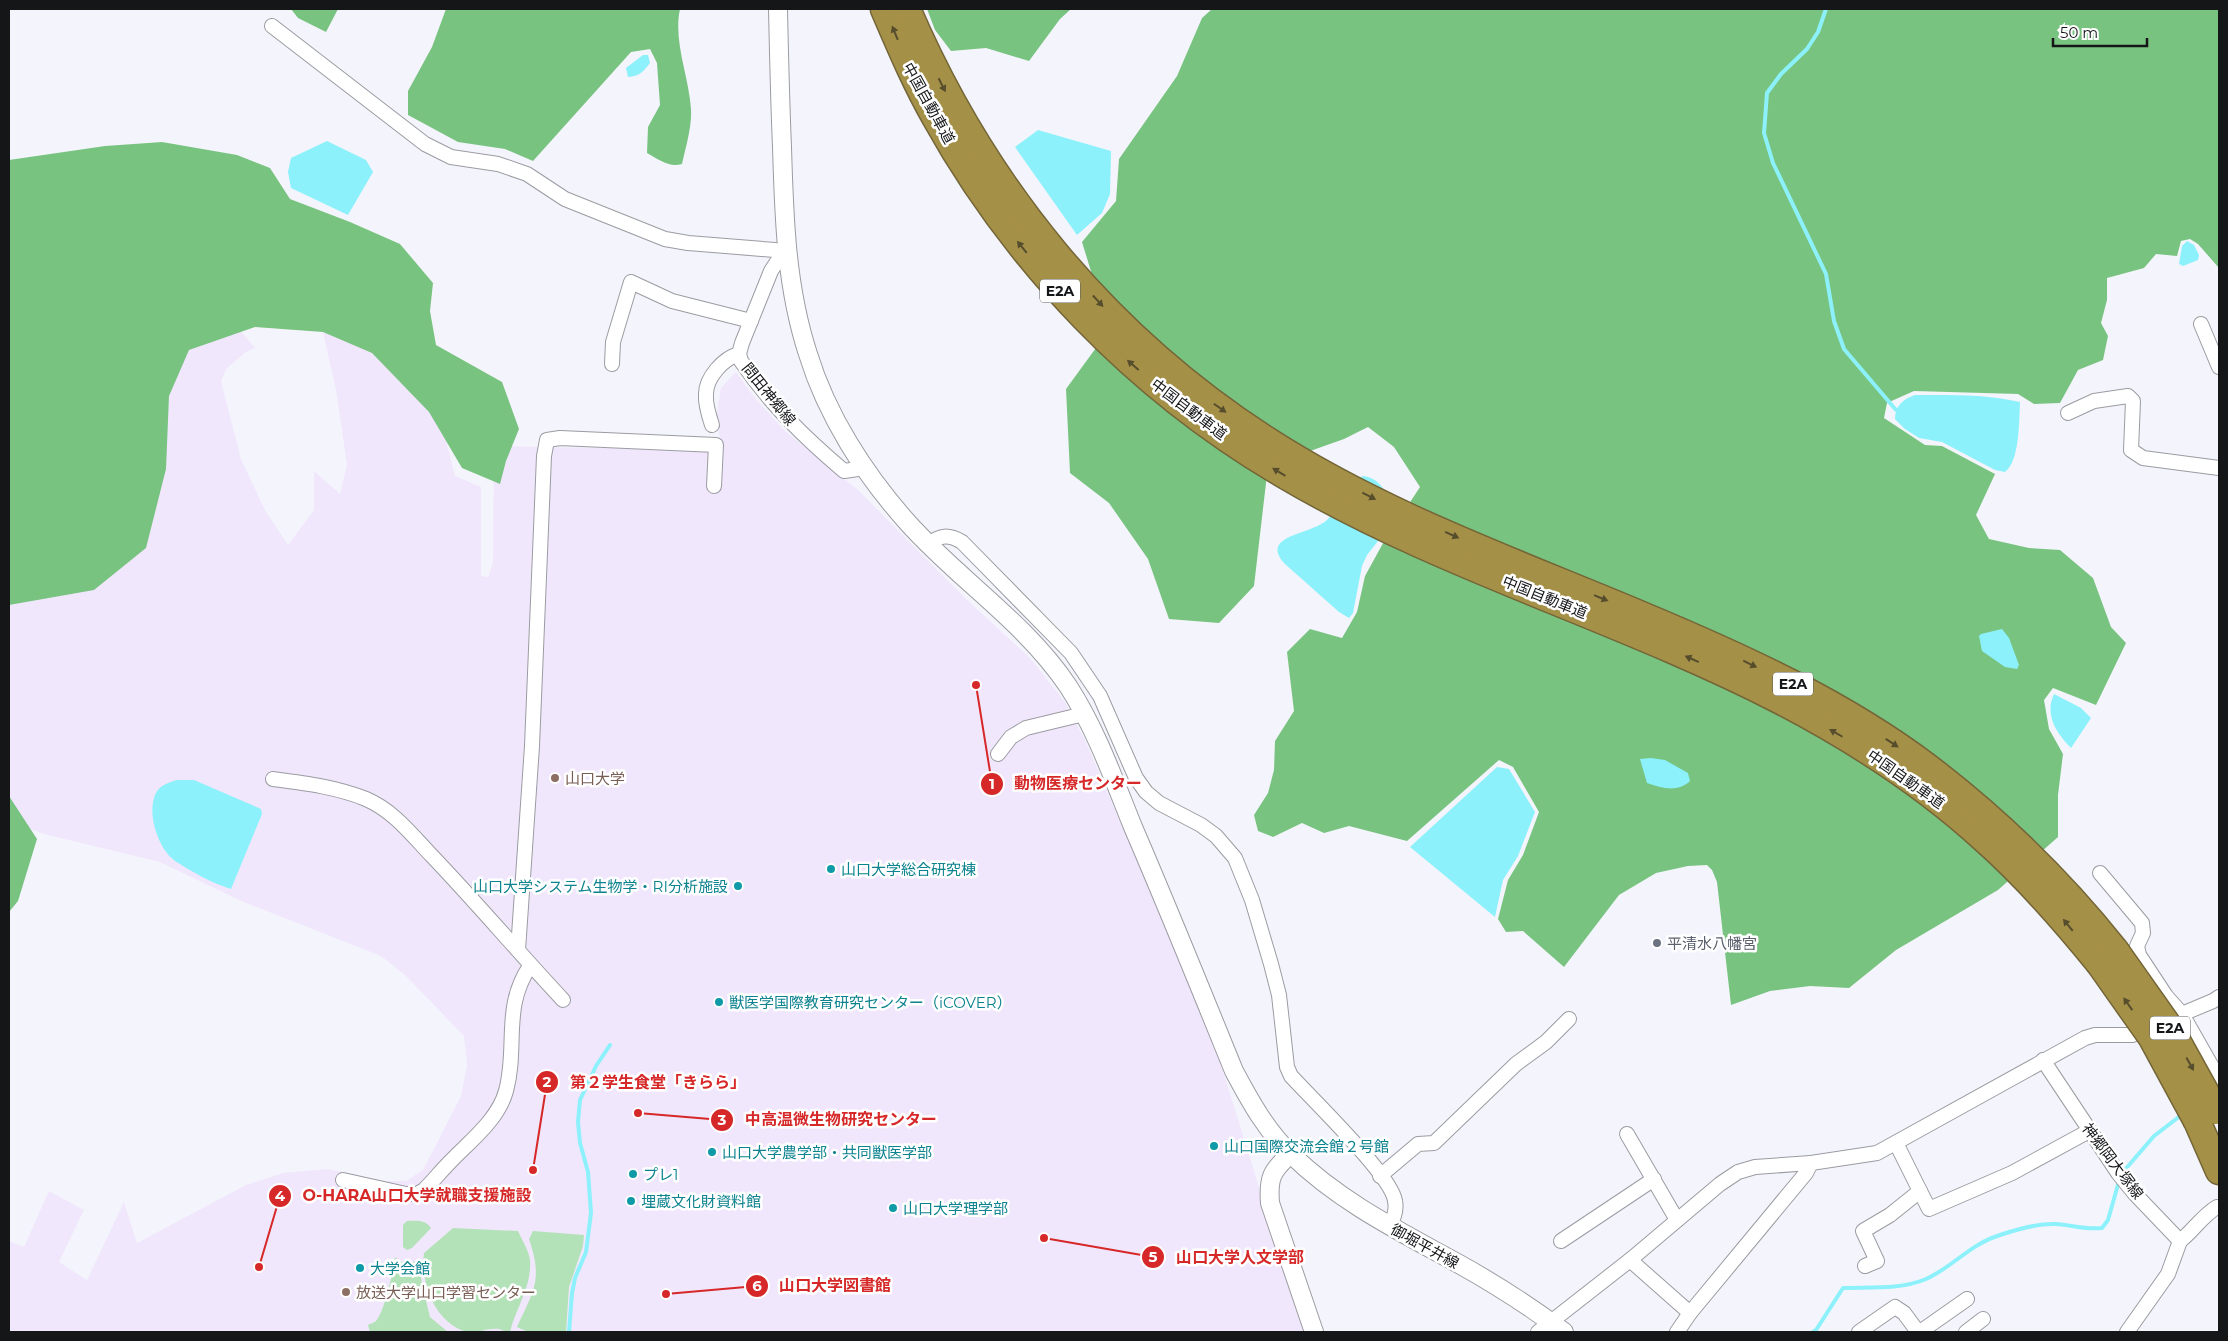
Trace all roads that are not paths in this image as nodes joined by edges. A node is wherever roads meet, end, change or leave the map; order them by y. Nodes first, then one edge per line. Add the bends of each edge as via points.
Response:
1 (778, 9) edge
2 (884, 9) edge
3 (907, 9) edge
4 (272, 26) dead end
5 (784, 254) junction
6 (751, 320) junction
7 (2201, 324) dead end
8 (739, 354) junction
9 (612, 364) dead end
10 (2219, 367) edge
11 (2068, 413) dead end
12 (712, 425) dead end
13 (865, 468) junction
14 (2219, 468) edge
15 (714, 486) dead end
16 (1326, 486) junction
17 (928, 544) junction
18 (1084, 714) junction
19 (998, 754) dead end
20 (273, 778) dead end
21 (2100, 874) dead end
22 (518, 950) junction
23 (530, 966) junction
24 (2219, 997) edge
25 (563, 1000) dead end
26 (2182, 1014) junction
27 (1569, 1019) dead end
28 (2043, 1060) junction
29 (2219, 1079) edge
30 (2211, 1116) edge
31 (2089, 1131) junction
32 (1627, 1134) dead end
33 (1896, 1143) junction
34 (1290, 1154) junction
35 (1812, 1163) junction
36 (2219, 1171) edge
37 (1380, 1176) junction
38 (1654, 1178) junction
39 (343, 1180) dead end
40 (1920, 1191) junction
41 (2217, 1207) dead end
42 (1677, 1220) junction
43 (1389, 1227) junction
44 (2180, 1240) junction
45 (1561, 1241) dead end
46 (1630, 1260) junction
47 (1865, 1266) dead end
48 (1967, 1299) dead end
49 (1690, 1314) junction
50 (1983, 1319) dead end
51 (1551, 1329) edge
52 (1314, 1332) edge
53 (1677, 1332) edge
54 (1859, 1332) edge
55 (1919, 1332) edge
56 (1966, 1332) edge
57 (2127, 1332) edge

1 - 5 street, 御堀平井線
16 -> 2 highway, 中国自動車道 / E2A via 1280,473 1161,389 1106,339 1041,270 1004,225 935,118
3 -> 16 highway, 中国自動車道 / E2A via 953,106 1049,248 1126,331 1214,404 1268,440
4 - 5 street via 425,144 451,157 498,164 527,174 565,199 665,239 775,250
5 - 6 street, 問田神郷線 via 771,271
5 - 13 street, 御堀平井線 via 808,355 846,440
6 - 8 street, 問田神郷線
6 - 9 street via 672,301 631,282 613,342
7 - 10 street
8 - 12 street via 729,357 710,379 706,394
8 - 13 street, 問田神郷線 via 750,375 802,436 844,471
11 - 14 street via 2094,401 2128,396 2133,401 2131,450 2143,458
13 - 17 street, 御堀平井線
15 - 22 street via 716,445 547,440
16 - 30 highway, 中国自動車道 / E2A, bridge via 1402,525 1726,652 1794,685 1926,766 2000,828 2070,897 2107,956 2170,1028
17 - 18 street, 御堀平井線 via 1031,640 1064,681
17 - 37 street via 947,535 962,542 1052,632 1071,653 1100,696 1136,778 1146,792 1216,836 1235,858 1249,891 1279,995 1287,1067 1291,1076 1364,1154
18 - 19 street via 1026,728 1011,737
18 - 34 street, 御堀平井線 via 1234,1071 1252,1105
20 - 22 street via 326,787 367,799 392,814
21 - 26 street via 2139,916 2143,933 2137,946 2139,955
22 - 23 street
23 - 25 street
23 - 39 street via 522,977 514,1000 506,1093 483,1129 417,1194
24 - 26 street
26 - 28 street via 2132,1035 2085,1038
26 - 29 street
27 - 37 street via 1546,1042 1516,1064 1434,1143 1418,1144
28 - 31 street, 神郷岡大塚線
28 - 33 street
30 - 36 highway, 中国自動車道 / E2A
31 - 40 street via 2012,1173 1930,1209
31 - 44 street, 神郷岡大塚線 via 2120,1176
32 - 38 street
33 - 35 street via 1877,1153
33 - 40 street
34 - 43 street, 御堀平井線 via 1333,1190
34 - 52 street via 1273,1170 1268,1187 1270,1203
35 - 42 street via 1755,1167 1738,1172
35 - 49 street
37 - 43 street via 1396,1201 1394,1220
38 - 42 street
38 - 45 street
40 - 47 street via 1863,1231 1877,1261
41 - 44 street via 2205,1214
42 - 46 street
43 - 51 street, 御堀平井線 via 1468,1270
44 - 57 street via 2168,1274
46 - 49 street
46 - 51 street
48 - 55 street
49 - 53 street
50 - 56 street
54 - 55 street via 1895,1307

